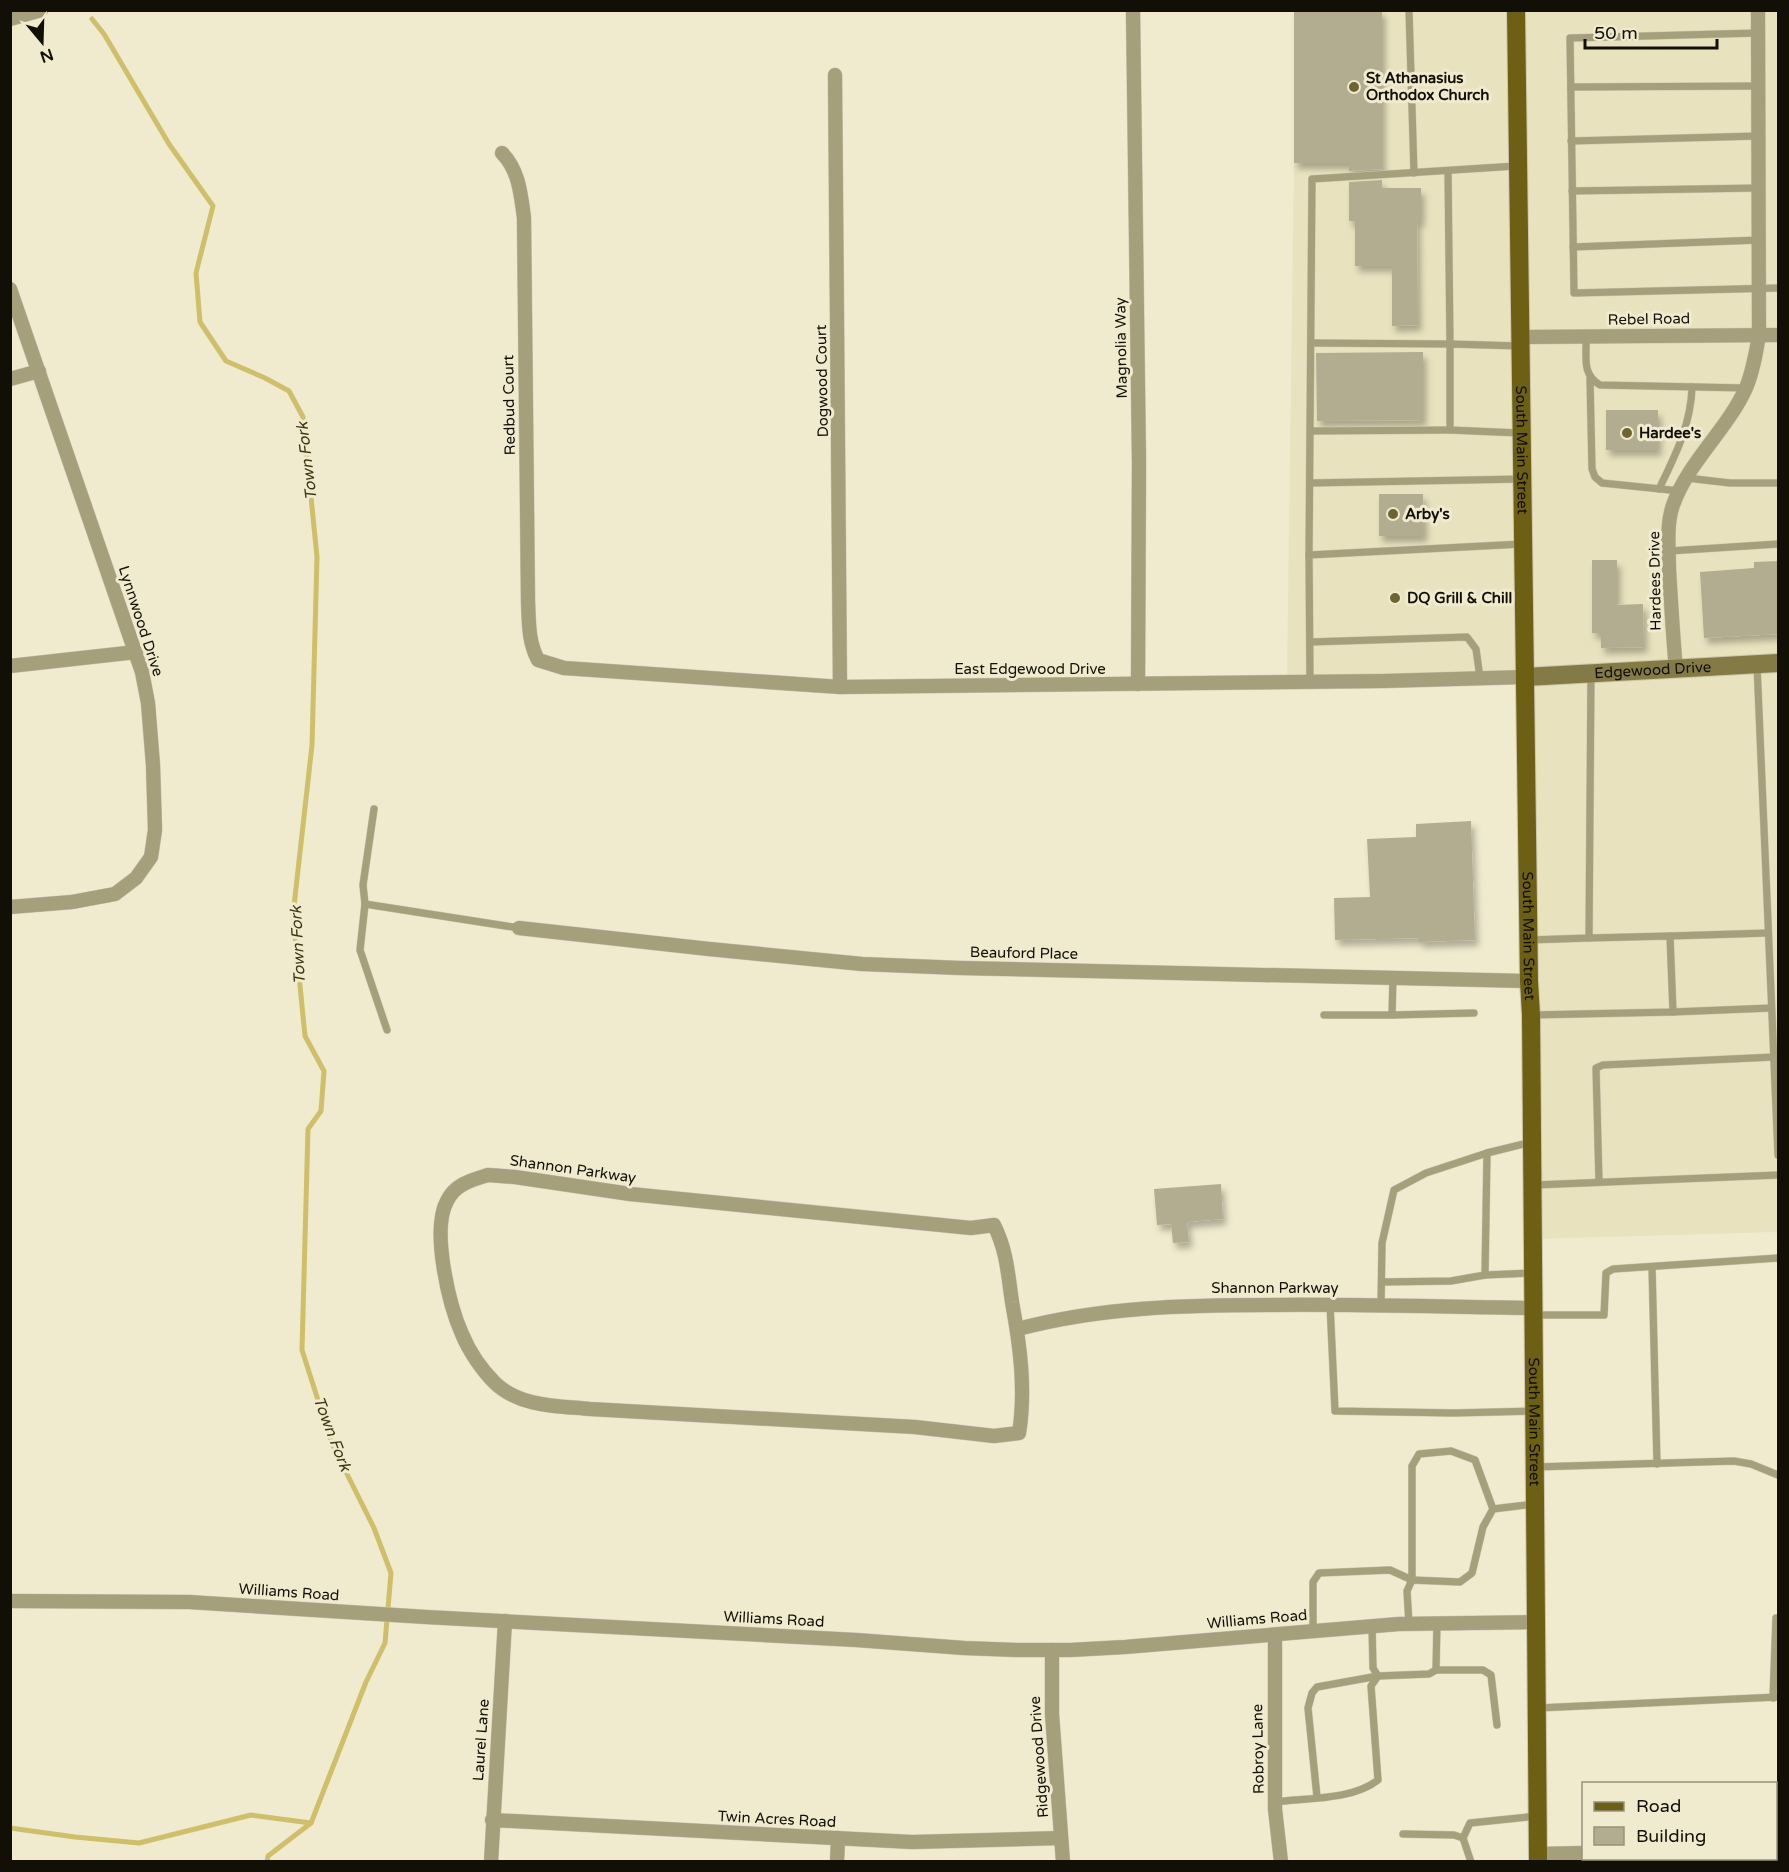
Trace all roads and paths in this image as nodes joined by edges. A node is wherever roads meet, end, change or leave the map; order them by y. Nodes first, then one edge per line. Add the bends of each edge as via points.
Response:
1 (41, 10) edge
2 (1133, 10) edge
3 (1409, 10) edge
4 (1516, 10) edge
5 (1758, 10) edge
6 (10, 19) edge
7 (1758, 33) junction
8 (835, 75) dead end
9 (1758, 86) junction
10 (1571, 87) junction
11 (1758, 136) junction
12 (1571, 141) junction
13 (502, 153) dead end
14 (1518, 166) junction
15 (1448, 171) junction
16 (1414, 173) junction
17 (1758, 188) junction
18 (1572, 191) junction
19 (1759, 240) junction
20 (1573, 247) junction
21 (1759, 288) junction
22 (1779, 288) edge
23 (10, 289) edge
24 (1779, 334) edge
25 (1759, 335) junction
26 (1586, 336) junction
27 (1520, 341) junction
28 (1312, 343) junction
29 (1450, 344) junction
30 (39, 371) junction
31 (10, 379) edge
32 (1590, 379) junction
33 (1692, 387) junction
34 (1746, 388) junction
35 (1450, 430) junction
36 (1311, 431) junction
37 (1522, 433) junction
38 (1687, 478) junction
39 (1522, 479) junction
40 (1310, 483) junction
41 (1779, 483) edge
42 (1659, 489) junction
43 (1680, 491) junction
44 (1523, 544) junction
45 (1779, 544) edge
46 (1669, 551) junction
47 (1310, 555) junction
48 (1310, 642) junction
49 (136, 652) junction
50 (538, 660) joint
51 (1779, 663) edge
52 (1757, 665) junction
53 (10, 666) edge
54 (1676, 670) junction
55 (1591, 674) junction
56 (1525, 677) junction
57 (1480, 678) junction
58 (1310, 682) junction
59 (1138, 684) junction
60 (840, 687) junction
61 (374, 809) dead end
62 (365, 904) junction
63 (10, 907) edge
64 (519, 928) joint
65 (1768, 933) junction
66 (1670, 936) junction
67 (1589, 938) junction
68 (1529, 940) junction
69 (1393, 977) junction
70 (1529, 981) junction
71 (1772, 1008) junction
72 (1673, 1012) junction
73 (1474, 1013) dead end
74 (1324, 1015) dead end
75 (1392, 1016) junction
76 (1532, 1016) junction
77 (387, 1030) dead end
78 (1774, 1057) junction
79 (1532, 1142) junction
80 (1486, 1153) junction
81 (1779, 1155) edge
82 (1779, 1175) edge
83 (1599, 1182) junction
84 (1532, 1185) junction
85 (1779, 1258) edge
86 (1652, 1267) junction
87 (1534, 1273) junction
88 (1485, 1275) junction
89 (1382, 1282) junction
90 (1330, 1304) junction
91 (1381, 1305) junction
92 (1534, 1312) junction
93 (1018, 1329) junction
94 (1534, 1411) junction
95 (1657, 1464) junction
96 (1535, 1467) junction
97 (1779, 1475) edge
98 (1535, 1503) junction
99 (1493, 1509) junction
100 (1413, 1580) junction
101 (10, 1601) edge
102 (1779, 1618) edge
103 (505, 1621) junction
104 (1437, 1622) junction
105 (1535, 1622) junction
106 (1409, 1624) junction
107 (1372, 1626) junction
108 (1312, 1631) junction
109 (1275, 1635) junction
110 (1052, 1650) junction
111 (1436, 1670) junction
112 (1378, 1676) junction
113 (1776, 1698) edge
114 (1536, 1708) junction
115 (1497, 1725) dead end
116 (1317, 1797) junction
117 (1275, 1802) junction
118 (1537, 1816) junction
119 (492, 1820) junction
120 (1403, 1834) dead end
121 (1061, 1838) junction
122 (1463, 1838) junction
123 (838, 1839) junction
124 (1582, 1854) edge
125 (1538, 1858) edge
126 (491, 1862) edge
127 (837, 1862) edge
128 (1064, 1862) edge
129 (1281, 1862) edge
130 (1471, 1862) edge

1 - 6 street
2 - 59 street, Magnolia Way
3 - 16 lane
4 - 14 main road, South Main Street
5 - 7 street, Hardees Drive
7 - 9 street, Hardees Drive
7 - 10 lane via 1570,38
8 - 60 street, Dogwood Court
9 - 10 lane
9 - 11 street, Hardees Drive
10 - 12 lane
11 - 12 lane
11 - 17 street, Hardees Drive
12 - 18 lane
13 - 50 street, Redbud Court via 519,184 524,218 528,601 530,639
14 - 15 lane
14 - 27 main road, South Main Street
15 - 16 lane
15 - 29 lane
16 - 28 lane via 1312,179
17 - 18 lane
17 - 19 street, Hardees Drive
18 - 20 lane
19 - 20 lane
19 - 21 street, Hardees Drive
20 - 21 lane via 1574,293
21 - 22 lane
21 - 25 street, Hardees Drive
23 - 30 street, Lynnwood Drive
24 - 25 street, Rebel Road
25 - 26 street, Rebel Road
25 - 34 street, Hardees Drive
26 - 27 street, Rebel Road
26 - 32 lane
27 - 29 lane
27 - 37 main road, South Main Street
28 - 29 lane
28 - 36 lane
29 - 35 lane
30 - 31 street
30 - 49 street, Lynnwood Drive
32 - 33 lane via 1600,385
32 - 42 lane via 1595,477 1602,483
33 - 34 lane
33 - 42 lane via 1692,404 1681,444
34 - 38 street, Hardees Drive
35 - 36 lane
35 - 37 lane
36 - 40 lane
37 - 39 main road, South Main Street
38 - 41 lane
38 - 43 street, Hardees Drive
39 - 40 lane
39 - 44 main road, South Main Street
40 - 47 lane
42 - 43 lane
43 - 46 street, Hardees Drive via 1673,506
44 - 47 lane
44 - 56 main road, South Main Street
45 - 46 lane
46 - 54 street, Hardees Drive
47 - 48 lane
48 - 57 lane via 1467,637 1476,649
48 - 58 lane
49 - 53 street
49 - 63 street, Lynnwood Drive via 150,717 155,830 151,857 136,878 115,894
50 - 60 street, East Edgewood Drive via 564,668
51 - 52 street, Edgewood Drive
52 - 54 street, Edgewood Drive
52 - 65 lane
54 - 55 street, Edgewood Drive
55 - 56 street, Edgewood Drive
55 - 67 lane
56 - 57 street, East Edgewood Drive
56 - 68 main road, South Main Street
57 - 58 street, East Edgewood Drive
58 - 59 street, East Edgewood Drive
59 - 60 street, East Edgewood Drive
61 - 62 lane via 363,885
62 - 64 lane
62 - 77 lane via 360,950
64 - 69 street, Beauford Place via 862,964
65 - 66 lane
65 - 71 lane
66 - 67 lane
66 - 72 lane
67 - 68 lane
68 - 70 main road, South Main Street
69 - 70 street, Beauford Place
69 - 75 lane
70 - 76 main road, South Main Street
71 - 72 lane
71 - 78 lane
72 - 76 lane
73 - 75 lane
74 - 75 lane
76 - 79 main road, South Main Street
78 - 81 lane
78 - 83 lane via 1596,1068
79 - 80 lane
79 - 84 main road, South Main Street
80 - 88 lane
80 - 89 lane via 1426,1173 1394,1190 1382,1243
82 - 83 lane
83 - 84 lane
84 - 87 main road, South Main Street
85 - 86 lane
86 - 92 lane via 1613,1269 1606,1273 1604,1315
86 - 95 lane
87 - 88 lane
87 - 92 main road, South Main Street
88 - 89 lane via 1451,1281
89 - 91 lane
90 - 91 street, Shannon Parkway
90 - 93 street, Shannon Parkway via 1149,1307 1069,1317
90 - 94 lane via 1335,1411
91 - 92 street, Shannon Parkway
92 - 94 main road, South Main Street
93 - 93 street, Shannon Parkway via 1023,1407 1019,1432 1008,1436 540,1404 522,1400 496,1384 468,1347 450,1301 440,1245 442,1213 455,1190 488,1175 630,1194 959,1227 994,1225 1003,1242
94 - 96 main road, South Main Street
95 - 96 lane
95 - 97 lane via 1734,1461
96 - 98 main road, South Main Street
98 - 99 lane
98 - 105 main road, South Main Street
99 - 100 lane via 1483,1527 1472,1573 1460,1582
99 - 100 lane via 1475,1460 1452,1451 1419,1454 1412,1466
100 - 106 lane via 1407,1591
100 - 108 lane via 1390,1570 1319,1573 1313,1582
101 - 103 street, Williams Road via 189,1602
102 - 113 lane
103 - 110 street, Williams Road
103 - 119 street, Laurel Lane
104 - 105 street, Williams Road
104 - 106 street, Williams Road
104 - 111 lane
105 - 114 main road, South Main Street
106 - 107 street, Williams Road
107 - 108 street, Williams Road
107 - 112 lane via 1373,1668
108 - 109 street, Williams Road
109 - 110 street, Williams Road
109 - 117 street, Robroy Lane
110 - 121 street, Ridgewood Drive via 1052,1713
111 - 112 lane via 1429,1674
111 - 115 lane via 1483,1670 1491,1675
112 - 116 lane via 1371,1686 1378,1780 1368,1788
112 - 116 lane via 1317,1687 1312,1693 1308,1708
113 - 114 lane
114 - 118 main road, South Main Street
116 - 117 lane
117 - 129 street, Robroy Lane
118 - 122 lane via 1470,1823
118 - 125 main road, South Main Street
119 - 123 street, Twin Acres Road
119 - 126 street, Laurel Lane
120 - 122 lane
121 - 123 street, Twin Acres Road via 912,1842
121 - 128 street, Ridgewood Drive
122 - 130 lane
123 - 127 street
124 - 125 street

